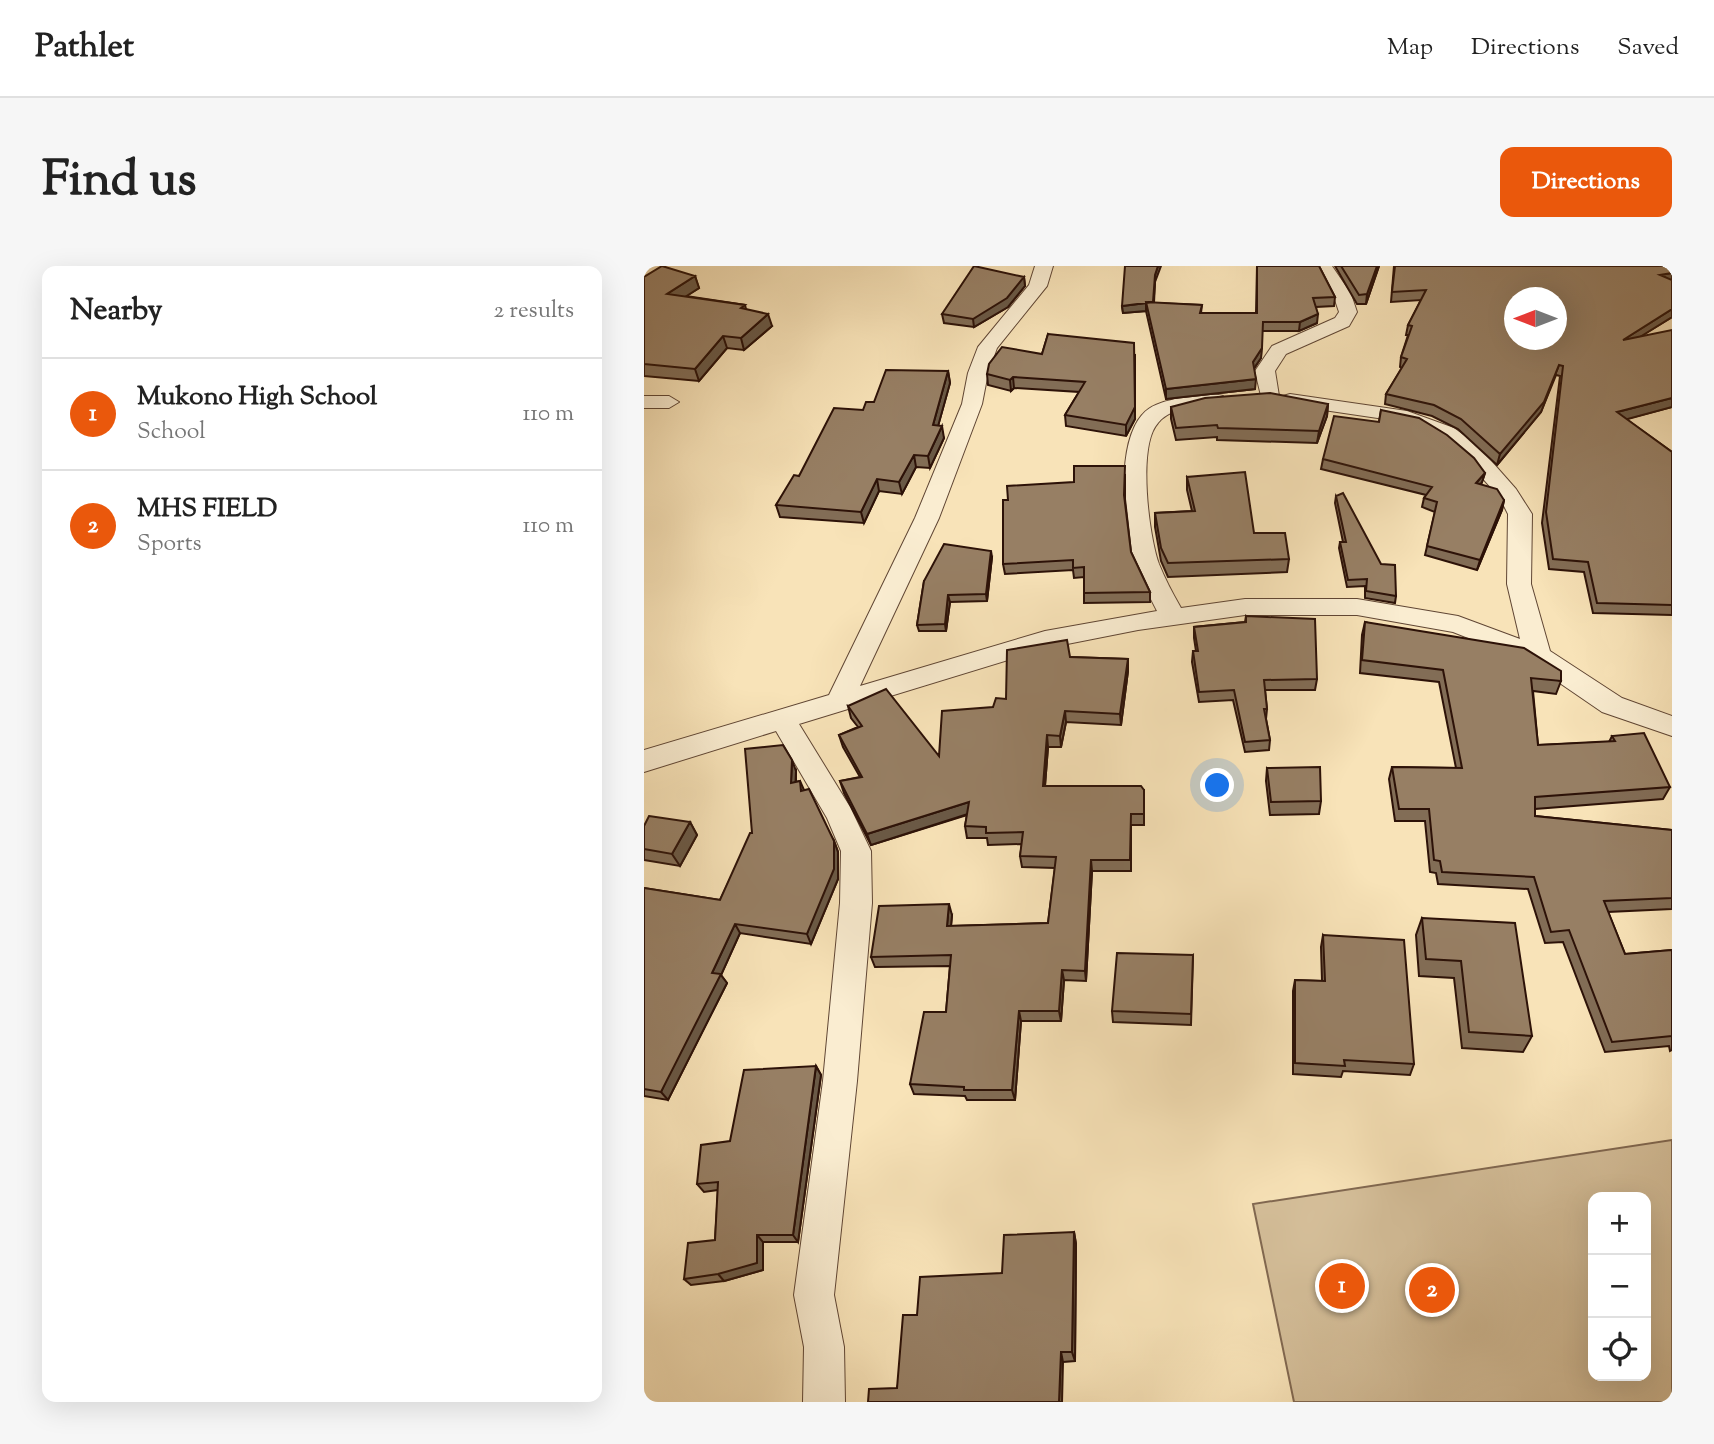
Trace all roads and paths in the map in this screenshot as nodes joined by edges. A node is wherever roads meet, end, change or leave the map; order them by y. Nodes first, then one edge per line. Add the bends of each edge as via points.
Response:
1 (1044, 266) edge
2 (1323, 266) edge
3 (1269, 396) junction
4 (644, 402) edge
5 (669, 402) dead end
6 (1172, 617) junction
7 (1538, 656) junction
8 (839, 703) junction
9 (783, 720) junction
10 (1672, 726) edge
11 (644, 761) edge
12 (824, 1402) edge

1 - 8 street via 1038,286 988,347 972,404 927,518
2 - 3 street via 1348,312 1342,322 1279,350 1265,371
3 - 6 street via 1169,406 1149,418 1140,431 1139,505 1146,562
3 - 7 street via 1323,407 1389,411 1426,421 1482,461 1520,514 1519,582
4 - 5 street
6 - 7 street via 1245,607 1357,607 1458,624
6 - 8 street via 1045,640
7 - 10 street via 1612,705
8 - 9 street
9 - 11 street
9 - 12 street via 840,815 856,851 856,903 814,1295 824,1347

